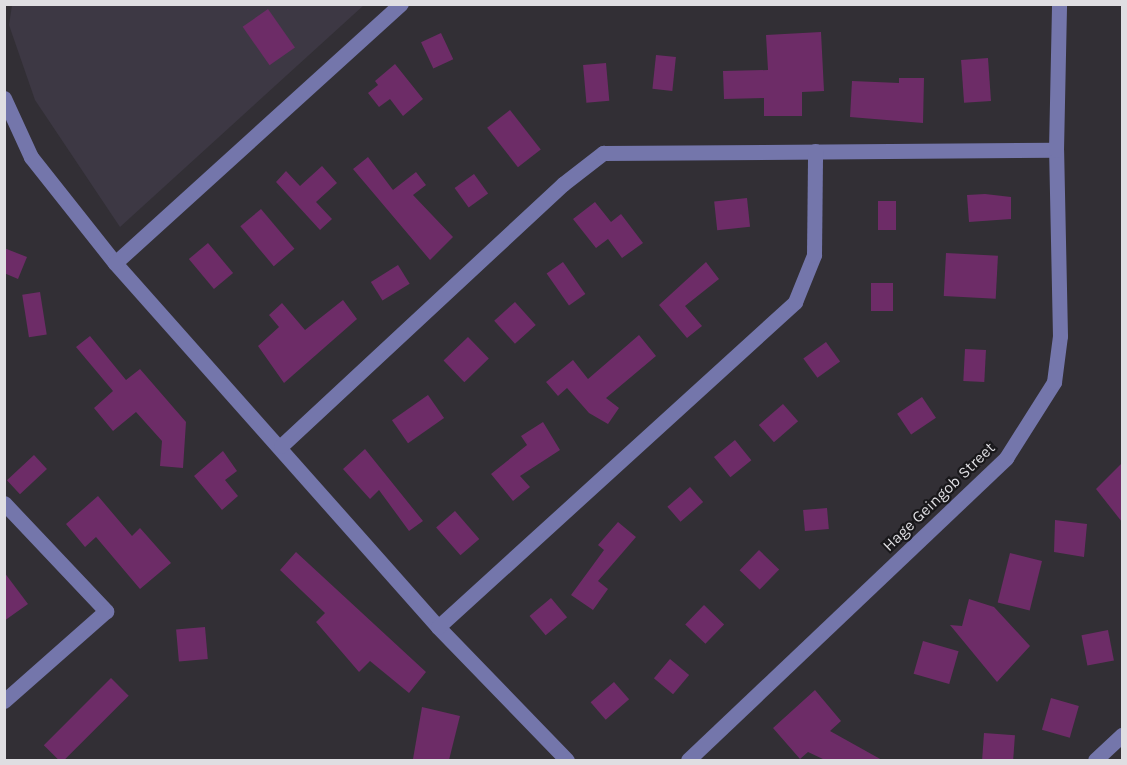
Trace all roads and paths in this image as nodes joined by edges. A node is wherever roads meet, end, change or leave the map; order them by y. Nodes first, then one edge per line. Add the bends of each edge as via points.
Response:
1 (401, 4) edge
2 (1059, 4) edge
3 (4, 98) edge
4 (1056, 150) junction
5 (815, 152) junction
6 (115, 263) junction
7 (281, 446) junction
8 (4, 503) edge
9 (438, 627) junction
10 (4, 701) edge
11 (1122, 735) edge
12 (567, 760) edge
13 (688, 760) edge
14 (1095, 760) edge

1 - 6 street
2 - 4 street, Hage Geingob Street
3 - 6 street via 31,157
4 - 5 street
4 - 13 street, Hage Geingob Street via 1059,354 1054,382 1036,416 1006,458
5 - 7 street via 603,153 563,184
5 - 9 street via 814,255 795,302
6 - 7 street
7 - 9 street
8 - 10 street via 106,612
9 - 12 street
11 - 14 street

